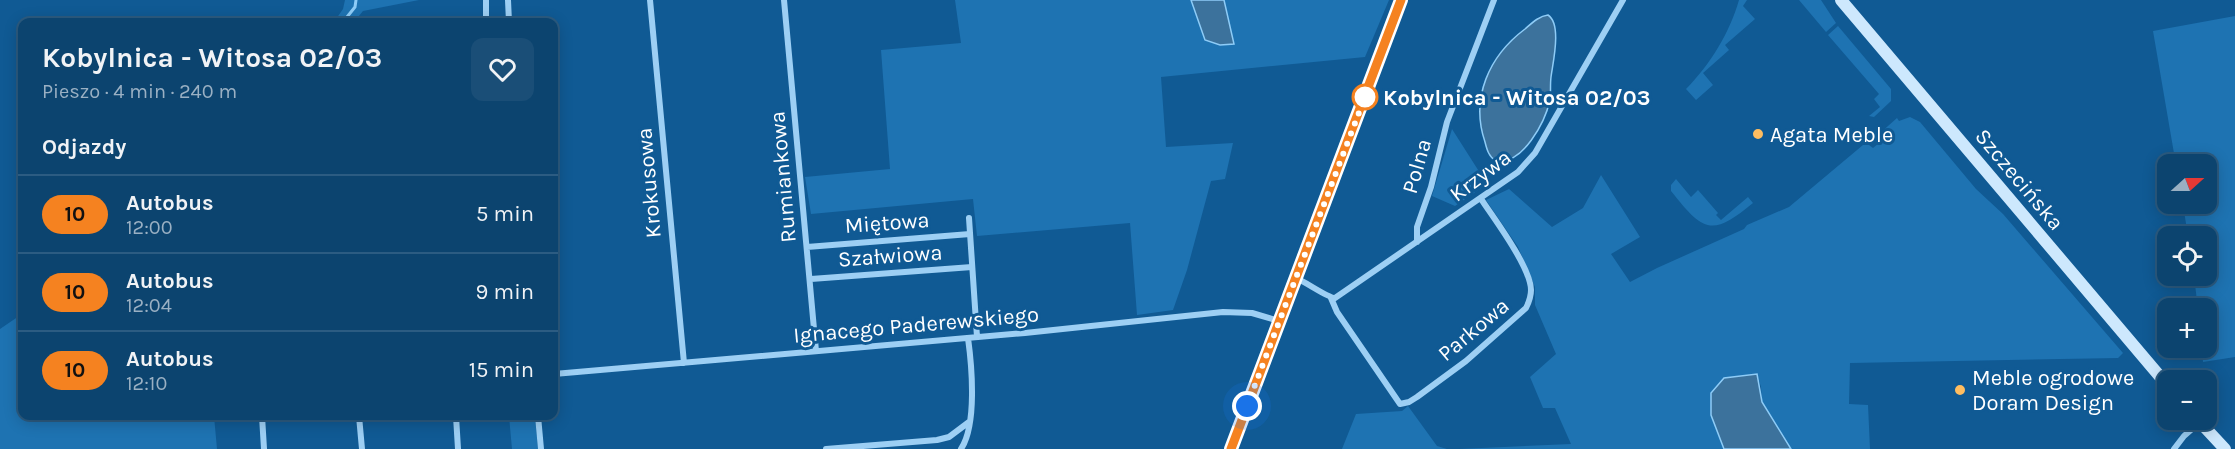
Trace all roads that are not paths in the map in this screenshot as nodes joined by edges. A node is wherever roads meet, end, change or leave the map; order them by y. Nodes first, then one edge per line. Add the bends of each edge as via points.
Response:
1 (486, 0) edge
2 (508, 0) edge
3 (650, 0) edge
4 (784, 0) edge
5 (1401, 0) edge
6 (1494, 0) edge
7 (1623, 0) edge
8 (1841, 0) edge
9 (486, 18) edge
10 (509, 18) edge
11 (1481, 199) junction
12 (969, 218) dead end
13 (970, 234) junction
14 (1417, 242) junction
15 (807, 247) junction
16 (972, 267) junction
17 (1296, 278) junction
18 (810, 279) junction
19 (1331, 298) junction
20 (1279, 321) junction
21 (977, 337) junction
22 (968, 338) junction
23 (816, 351) junction
24 (684, 363) junction
25 (2157, 373) edge
26 (558, 374) edge
27 (262, 420) edge
28 (359, 420) edge
29 (456, 420) edge
30 (538, 420) edge
31 (969, 422) junction
32 (2190, 430) edge
33 (2207, 430) edge
34 (264, 449) edge
35 (362, 449) edge
36 (458, 449) edge
37 (541, 449) edge
38 (826, 449) edge
39 (960, 449) edge
40 (1231, 449) edge
41 (2174, 449) edge
42 (2225, 449) edge

1 - 9 street
2 - 10 street
3 - 24 street, Krokusowa
4 - 15 street, Rumiankowa
5 - 17 street
6 - 14 street, Polna via 1447,122 1417,227
7 - 11 street, Krzywa via 1535,153
8 - 25 main road, Szczecińska
11 - 14 street, Krzywa
11 - 19 street, Parkowa via 1515,250 1532,287 1530,300 1526,308 1466,361 1417,397 1400,404
12 - 13 street
13 - 15 street, Miętowa
13 - 16 street
14 - 19 street, Krzywa
15 - 18 street, Rumiankowa
16 - 18 street, Szałwiowa
16 - 21 street
17 - 19 street
17 - 20 street
18 - 23 street, Rumiankowa
20 - 21 street, Ignacego Paderewskiego via 1252,313 1223,312
20 - 40 street
21 - 22 street, Ignacego Paderewskiego
22 - 23 street, Ignacego Paderewskiego
22 - 31 street via 972,382
23 - 24 street, Ignacego Paderewskiego
24 - 26 street, Ignacego Paderewskiego
27 - 34 street
28 - 35 street
29 - 36 street
30 - 37 street
31 - 38 street via 949,437 937,440
31 - 39 street
32 - 41 street
33 - 42 main road

